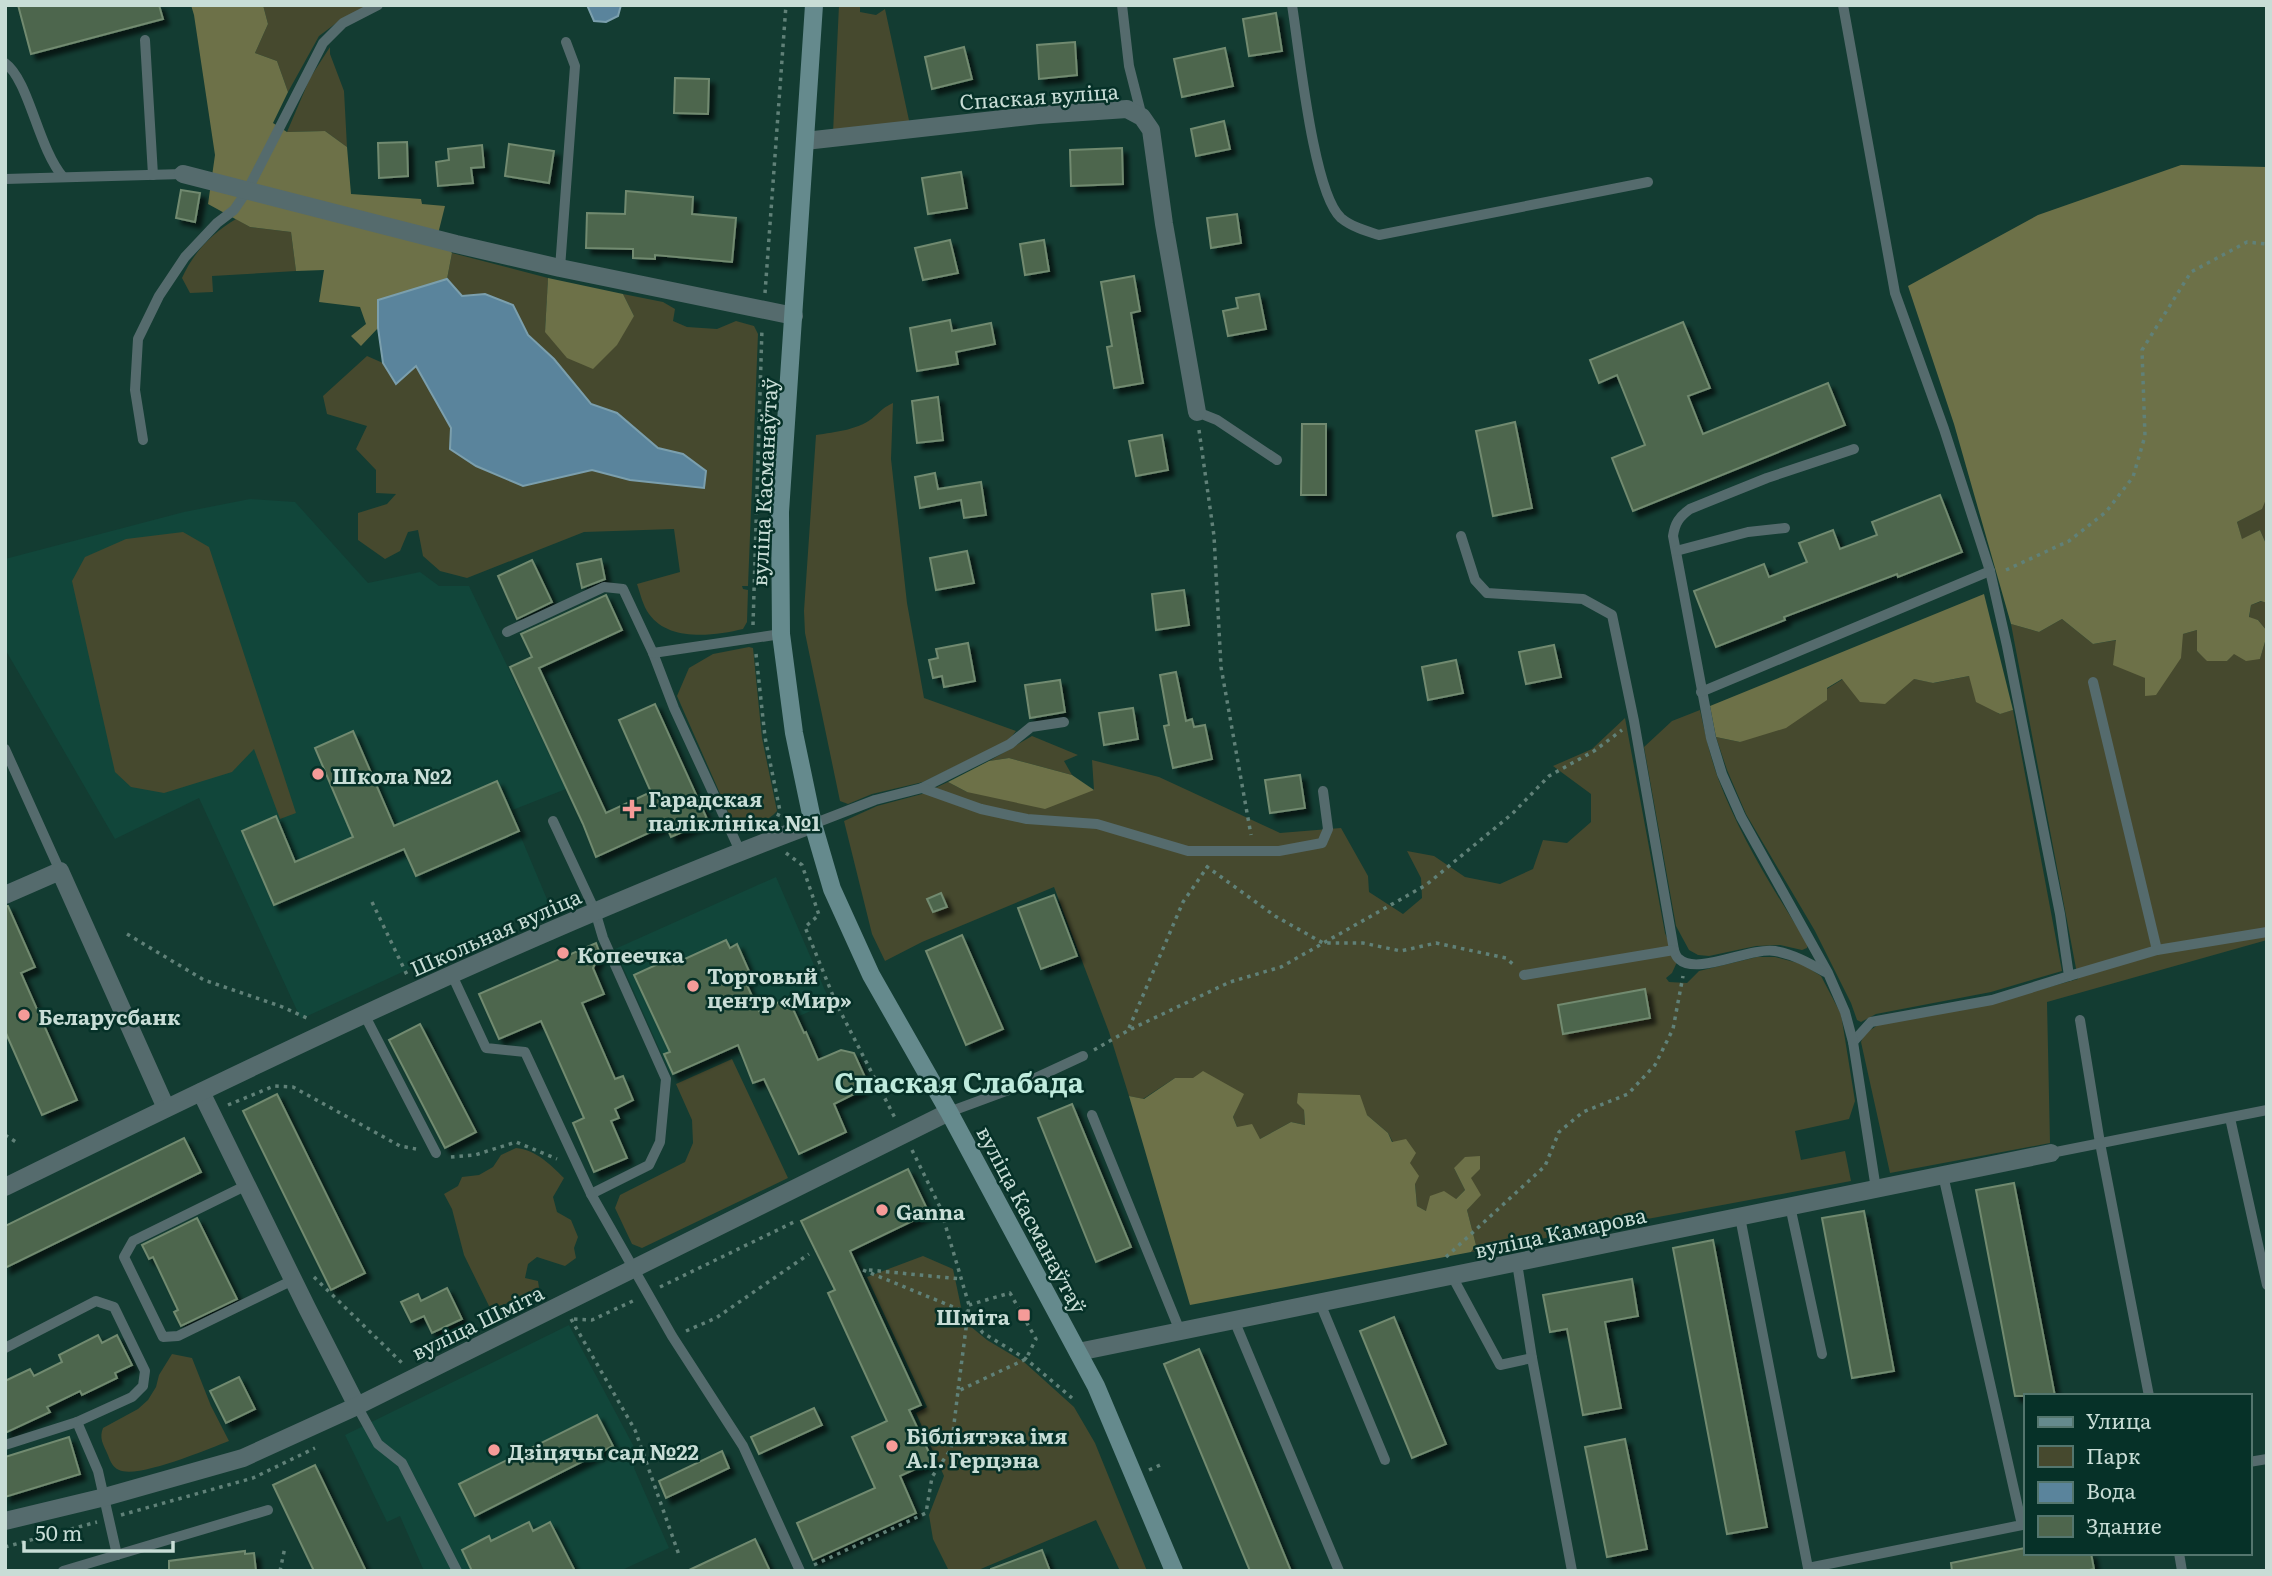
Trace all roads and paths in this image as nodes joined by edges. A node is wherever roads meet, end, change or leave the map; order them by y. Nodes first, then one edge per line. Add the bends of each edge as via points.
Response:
1 (378, 5) edge
2 (786, 5) edge
3 (814, 5) edge
4 (1122, 5) edge
5 (1292, 5) edge
6 (1843, 5) edge
7 (145, 40) dead end
8 (566, 43) dead end
9 (5, 63) edge
10 (1142, 117) junction
11 (805, 141) junction
12 (183, 174) joint
13 (153, 175) junction
14 (63, 177) junction
15 (5, 179) edge
16 (1648, 182) dead end
17 (247, 191) junction
18 (2267, 244) edge
19 (560, 268) junction
20 (764, 310) junction
21 (794, 316) junction
22 (1197, 412) junction
23 (143, 440) dead end
24 (1854, 449) dead end
25 (1277, 460) dead end
26 (1785, 528) dead end
27 (1461, 536) dead end
28 (1676, 551) junction
29 (1990, 571) junction
30 (507, 632) dead end
31 (781, 634) junction
32 (754, 638) junction
33 (653, 653) junction
34 (2093, 682) dead end
35 (1701, 692) junction
36 (1634, 721) junction
37 (1064, 722) dead end
38 (5, 749) edge
39 (922, 788) junction
40 (1323, 791) dead end
41 (553, 821) dead end
42 (813, 824) junction
43 (782, 836) junction
44 (740, 851) junction
45 (1188, 851) junction
46 (1206, 851) junction
47 (1254, 851) junction
48 (1208, 868) junction
49 (60, 871) junction
50 (5, 895) edge
51 (372, 902) dead end
52 (595, 911) junction
53 (2267, 932) edge
54 (127, 934) dead end
55 (1323, 943) junction
56 (1674, 950) junction
57 (2157, 950) junction
58 (1686, 962) junction
59 (1828, 973) junction
60 (452, 975) junction
61 (1524, 975) joint
62 (2069, 976) junction
63 (415, 992) junction
64 (365, 1016) junction
65 (2080, 1020) dead end
66 (314, 1021) dead end
67 (1129, 1030) junction
68 (1853, 1042) junction
69 (1083, 1056) joint
70 (201, 1092) junction
71 (228, 1105) dead end
72 (166, 1108) junction
73 (2267, 1110) edge
74 (949, 1112) junction
75 (1092, 1115) dead end
76 (2230, 1118) junction
77 (5, 1135) edge
78 (904, 1135) junction
79 (16, 1142) dead end
80 (2100, 1143) junction
81 (436, 1153) junction
82 (2051, 1153) joint
83 (580, 1171) junction
84 (1943, 1175) junction
85 (247, 1185) junction
86 (5, 1187) edge
87 (1876, 1189) junction
88 (591, 1194) junction
89 (1790, 1206) junction
90 (1740, 1217) junction
91 (794, 1223) dead end
92 (809, 1254) dead end
93 (1517, 1263) junction
94 (634, 1268) junction
95 (1452, 1276) junction
96 (301, 1277) junction
97 (961, 1279) junction
98 (1419, 1282) junction
99 (2267, 1285) edge
100 (647, 1294) junction
101 (1320, 1303) junction
102 (969, 1305) junction
103 (968, 1313) junction
104 (1234, 1321) junction
105 (1180, 1331) junction
106 (672, 1336) junction
107 (5, 1348) edge
108 (1078, 1352) junction
109 (1822, 1354) dead end
110 (1532, 1358) junction
111 (1026, 1359) junction
112 (414, 1378) junction
113 (958, 1391) junction
114 (2149, 1394) edge
115 (1072, 1398) dead end
116 (358, 1406) junction
117 (78, 1422) junction
118 (5, 1445) edge
119 (318, 1446) dead end
120 (1385, 1460) dead end
121 (105, 1497) junction
122 (268, 1510) dead end
123 (107, 1519) junction
124 (5, 1521) edge
125 (5, 1547) edge
126 (285, 1547) dead end
127 (117, 1555) junction
128 (679, 1555) dead end
129 (814, 1565) dead end
130 (1808, 1568) junction
131 (62, 1571) edge
132 (280, 1571) edge
133 (457, 1571) edge
134 (800, 1571) edge
135 (1174, 1571) edge
136 (1339, 1571) edge
137 (1572, 1571) edge
138 (1795, 1571) edge

1 - 17 lane via 343,23 323,43
2 - 20 path
3 - 11 main road, вуліца Касманаўтаў
4 - 10 lane via 1129,66
5 - 16 lane via 1318,172 1339,216 1356,228 1379,235
6 - 29 lane via 1895,293
7 - 13 lane
8 - 19 lane via 575,66
9 - 14 lane via 20,82 40,137
10 - 11 street, Спаская вуліца via 1127,109 1038,115
10 - 22 street, Спаская вуліца via 1152,130
11 - 21 main road, вуліца Касманаўтаў
12 - 13 lane
12 - 17 street
13 - 14 lane
14 - 15 lane
17 - 19 street
17 - 23 lane via 234,210 185,257 138,339 135,390
18 - 29 path via 2247,242 2191,272 2142,350 2145,436 2133,477 2106,512 2069,541 2006,570
19 - 20 street
20 - 21 street
20 - 32 path
21 - 31 main road, вуліца Касманаўтаў via 780,512
22 - 25 lane
22 - 47 path via 1214,536 1221,667
24 - 28 lane via 1689,509 1674,525
26 - 28 lane via 1748,532
27 - 36 lane via 1475,580 1487,593 1583,599 1612,615
28 - 35 lane
29 - 35 lane
29 - 62 lane via 2058,900
30 - 33 lane via 604,587 623,589
31 - 32 lane
31 - 42 main road, вуліца Касманаўтаў via 794,733
32 - 33 lane
32 - 43 path
33 - 44 lane
34 - 57 lane
35 - 59 lane via 1715,750 1741,817
36 - 55 path via 1549,776 1512,814 1426,885
36 - 56 lane
37 - 39 lane via 1031,727 1010,744
38 - 49 lane
39 - 42 lane
39 - 45 lane via 1027,820 1097,824
40 - 47 lane via 1328,828 1322,843
41 - 52 lane
42 - 43 street, Школьная вуліца
42 - 74 main road, вуліца Касманаўтаў via 832,889 871,975
43 - 44 street, Школьная вуліца
43 - 78 path via 787,854 802,865 819,915 805,928 836,1003
44 - 52 street, Школьная вуліца
45 - 46 lane
45 - 48 path
46 - 47 lane
46 - 48 path
48 - 55 path via 1275,916
48 - 67 path via 1183,902
49 - 50 street
49 - 72 street
51 - 63 path
52 - 60 street, Школьная вуліца
52 - 88 lane via 666,1079 660,1142 649,1166
53 - 57 lane
54 - 66 path via 204,980
55 - 61 path via 1363,943 1401,951 1436,943 1506,958
55 - 67 path via 1281,967 1230,982
56 - 58 lane via 1679,960
56 - 61 lane
57 - 62 lane
58 - 59 lane via 1696,966 1755,951 1775,951
58 - 98 path via 1673,1028 1655,1065 1628,1094 1583,1112 1559,1132 1545,1166
59 - 68 lane
60 - 63 street, Школьная вуліца
60 - 83 lane via 486,1048 525,1052
62 - 68 lane via 1992,1000 1871,1023
63 - 64 street, Школьная вуліца
64 - 70 street, Школьная вуліца
64 - 81 lane
65 - 80 lane
67 - 69 path
68 - 87 lane
69 - 74 lane
70 - 72 street, Школьная вуліца
70 - 85 street
71 - 81 path via 274,1086 293,1087 400,1146
72 - 86 street, Школьная вуліца
73 - 76 lane
74 - 78 street, вуліца Шміта
74 - 108 main road, вуліца Касманаўтаў
75 - 105 lane
76 - 80 lane
76 - 99 lane
77 - 79 path
78 - 94 street, вуліца Шміта
78 - 97 path via 940,1207
80 - 82 lane
80 - 114 lane
81 - 83 path via 475,1155 516,1142
82 - 84 street, вуліца Камарова
83 - 88 lane
84 - 87 street, вуліца Камарова
84 - 130 lane via 2022,1525
85 - 96 street
85 - 96 lane via 133,1241 124,1257 163,1337 178,1336
87 - 89 street, вуліца Камарова
88 - 94 lane
89 - 90 street, вуліца Камарова
89 - 109 lane
90 - 93 street, вуліца Камарова
90 - 130 lane
91 - 100 path
92 - 106 path via 716,1318
93 - 95 street, вуліца Камарова
93 - 110 lane
94 - 100 lane
94 - 112 street, вуліца Шміта
95 - 98 street, вуліца Камарова
95 - 110 lane via 1500,1365
96 - 112 path
96 - 116 street
97 - 102 path
97 - 103 path via 863,1270
98 - 101 street, вуліца Камарова
100 - 106 lane
100 - 128 path via 592,1320 571,1319 635,1430
101 - 104 street, вуліца Камарова
101 - 120 lane
102 - 103 path
102 - 111 path via 1010,1293 1036,1339
103 - 111 path via 983,1333
103 - 113 path
104 - 105 street, вуліца Камарова
104 - 136 lane
105 - 108 street, вуліца Камарова
106 - 134 lane via 743,1446
107 - 117 lane via 96,1301 114,1307 145,1371 143,1386 132,1397
108 - 135 main road, вуліца Касманаўтаў
110 - 137 lane
111 - 113 path
111 - 115 path
112 - 116 street, вуліца Шміта
113 - 129 path via 951,1449 932,1477 926,1513
116 - 121 street, вуліца Шміта via 243,1458
116 - 133 lane via 378,1444 402,1463
117 - 118 lane
117 - 121 lane
119 - 123 path via 253,1478
121 - 123 lane
121 - 124 street, вуліца Шміта
122 - 127 lane
123 - 125 path
123 - 127 lane
126 - 132 path
127 - 131 lane
130 - 138 lane

